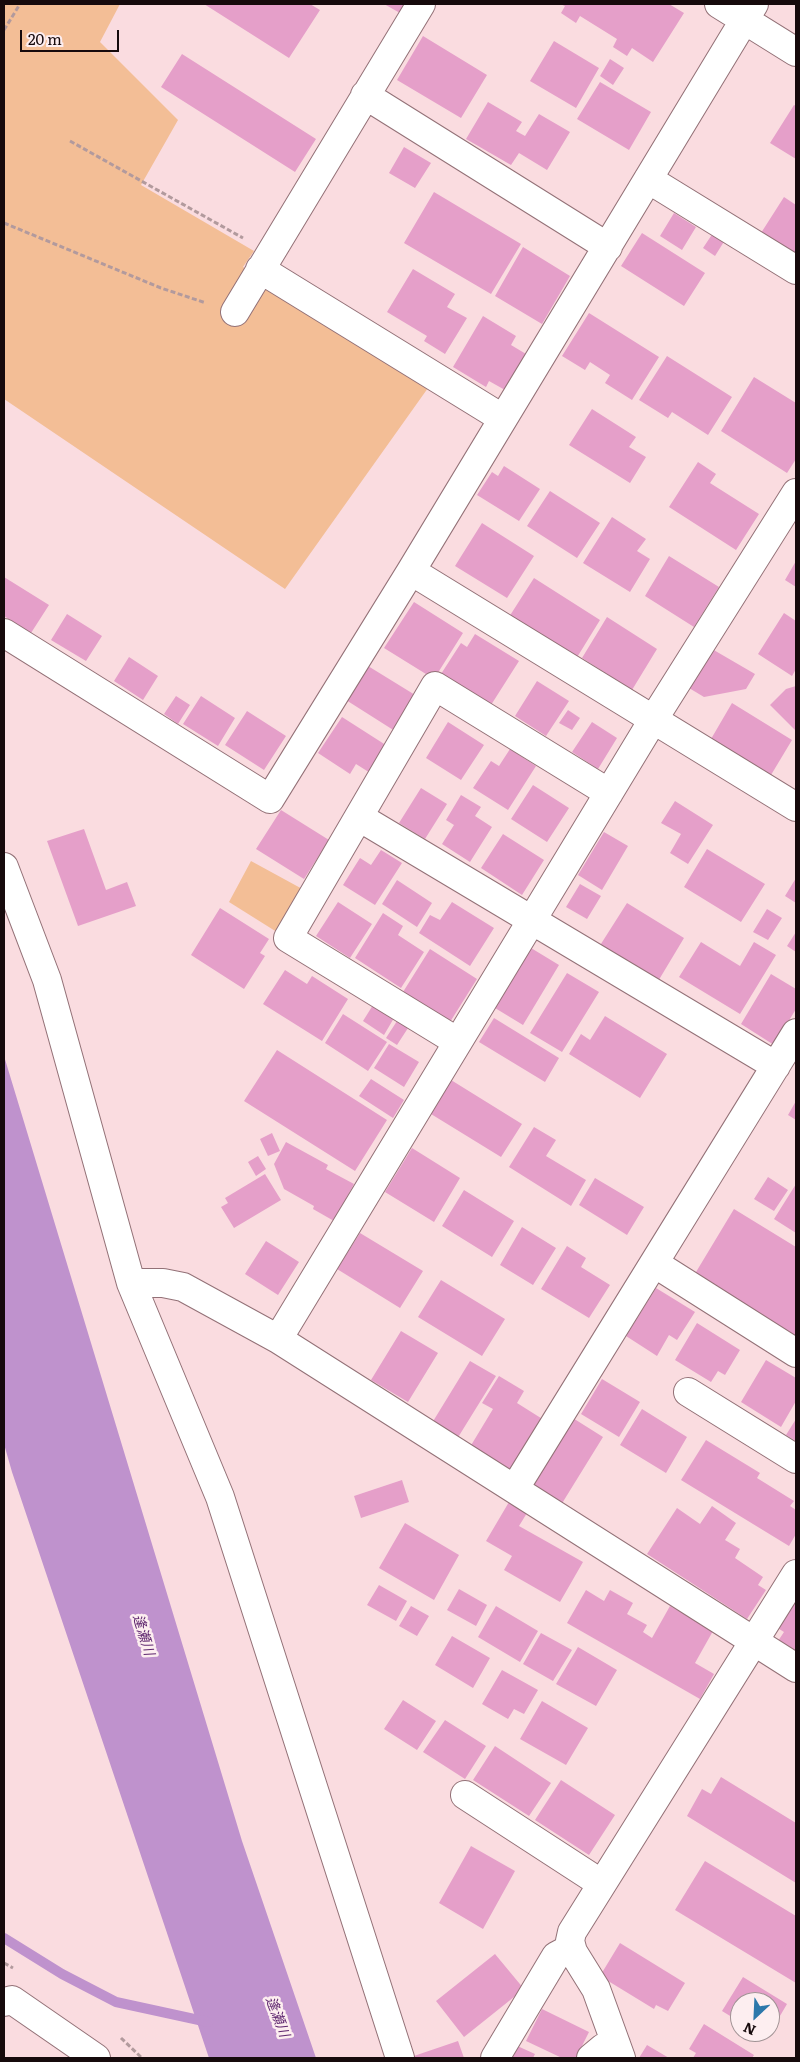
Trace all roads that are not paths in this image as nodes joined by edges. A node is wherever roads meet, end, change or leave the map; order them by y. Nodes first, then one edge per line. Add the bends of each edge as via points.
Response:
1 (421, 4) edge
2 (719, 4) edge
3 (749, 12) edge
4 (796, 52) edge
5 (365, 95) junction
6 (648, 179) junction
7 (608, 247) junction
8 (265, 261) junction
9 (796, 270) edge
10 (235, 312) road end
11 (502, 418) junction
12 (796, 493) edge
13 (411, 571) junction
14 (4, 633) edge
15 (653, 720) junction
16 (609, 792) junction
17 (796, 807) edge
18 (359, 817) junction
19 (4, 867) edge
20 (531, 921) junction
21 (796, 1033) edge
22 (458, 1042) junction
23 (776, 1066) junction
24 (654, 1263) junction
25 (131, 1283) junction
26 (278, 1339) junction
27 (796, 1352) edge
28 (688, 1392) dead end
29 (796, 1459) edge
30 (515, 1488) junction
31 (796, 1574) edge
32 (754, 1642) junction
33 (796, 1668) edge
34 (465, 1796) dead end
35 (602, 1884) junction
36 (572, 1948) junction
37 (4, 2002) edge
38 (618, 2051) edge
39 (96, 2058) edge
40 (400, 2058) edge
41 (494, 2058) edge
42 (591, 2058) edge

1 - 5 street
2 - 3 street
3 - 4 street
3 - 6 street
5 - 7 street
5 - 8 street
6 - 7 street
6 - 9 street
7 - 11 street
8 - 10 street
8 - 11 street
11 - 13 street
12 - 15 street
13 - 14 street via 270,799
13 - 15 street
15 - 16 street
15 - 17 street
16 - 18 street via 435,686
16 - 20 street
18 - 20 street
18 - 22 street via 288,938
19 - 25 street via 47,980
20 - 22 street
20 - 23 street
21 - 23 street
22 - 26 street
23 - 24 street
24 - 27 street
24 - 30 street
25 - 26 street via 183,1287
25 - 40 street via 220,1497
26 - 30 street
28 - 29 street
30 - 32 street
31 - 32 street
32 - 33 street
32 - 35 street
34 - 35 street
35 - 36 street via 575,1924 570,1941
36 - 38 street via 596,1988
36 - 41 street via 552,1960
37 - 39 street via 12,2000
38 - 42 street via 603,2048

